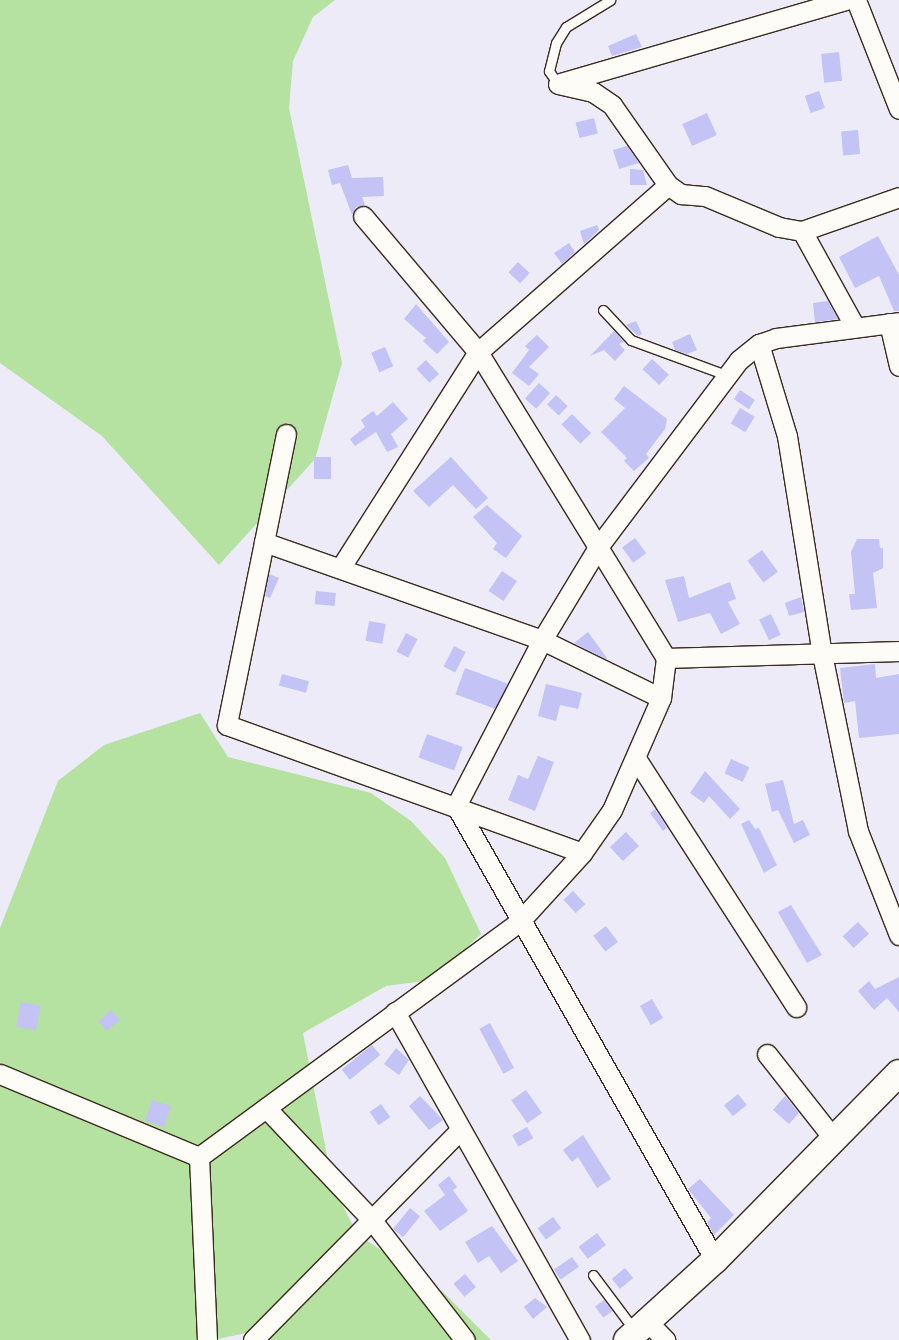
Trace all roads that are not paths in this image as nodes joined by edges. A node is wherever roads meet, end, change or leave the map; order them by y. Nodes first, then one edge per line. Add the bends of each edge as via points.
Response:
1 (610, 0) edge
2 (845, 0) edge
3 (856, 0) edge
4 (558, 84) junction
5 (899, 109) edge
6 (668, 185) junction
7 (899, 197) edge
8 (363, 216) dead end
9 (802, 231) junction
10 (603, 310) dead end
11 (894, 323) edge
12 (855, 327) junction
13 (759, 344) junction
14 (478, 352) junction
15 (899, 366) edge
16 (726, 375) junction
17 (286, 434) dead end
18 (264, 542) junction
19 (598, 547) junction
20 (341, 567) junction
21 (542, 640) junction
22 (899, 651) edge
23 (822, 654) junction
24 (666, 658) junction
25 (661, 698) junction
26 (637, 760) junction
27 (456, 806) junction
28 (582, 853) junction
29 (520, 921) junction
30 (899, 935) edge
31 (796, 1008) dead end
32 (395, 1012) junction
33 (767, 1054) dead end
34 (899, 1072) edge
35 (0, 1074) edge
36 (266, 1108) junction
37 (460, 1130) junction
38 (833, 1138) junction
39 (199, 1157) junction
40 (371, 1219) junction
41 (715, 1260) junction
42 (593, 1275) dead end
43 (636, 1330) edge
44 (207, 1340) edge
45 (253, 1340) edge
46 (465, 1340) edge
47 (580, 1340) edge
48 (665, 1340) edge

1 - 4 lane via 566,27 556,43 549,71
2 - 4 street
3 - 5 street
4 - 6 street via 592,92 612,106
6 - 9 street via 681,194 705,196 779,227
6 - 14 street
7 - 9 street
8 - 14 street
9 - 12 street
10 - 16 lane via 631,340
11 - 12 street
11 - 15 street
12 - 13 street via 776,338
13 - 16 street
13 - 23 street via 788,436
14 - 19 street
14 - 20 street
16 - 19 street
17 - 18 street
18 - 20 street
18 - 27 street via 227,725
19 - 21 street
19 - 24 street
20 - 21 street
21 - 25 street
21 - 27 street
22 - 23 street
23 - 24 street
23 - 30 street via 858,832
24 - 25 street
25 - 26 street
26 - 28 street via 612,810
26 - 31 street
27 - 28 street
27 - 29 street
28 - 29 street
29 - 32 street
29 - 41 street
32 - 36 street
32 - 37 street
33 - 38 street
34 - 38 street
35 - 39 street
36 - 39 street
36 - 40 street
37 - 40 street
37 - 47 street
38 - 41 street
39 - 44 street
40 - 45 street
40 - 46 street
41 - 43 street
42 - 43 lane
43 - 48 street

